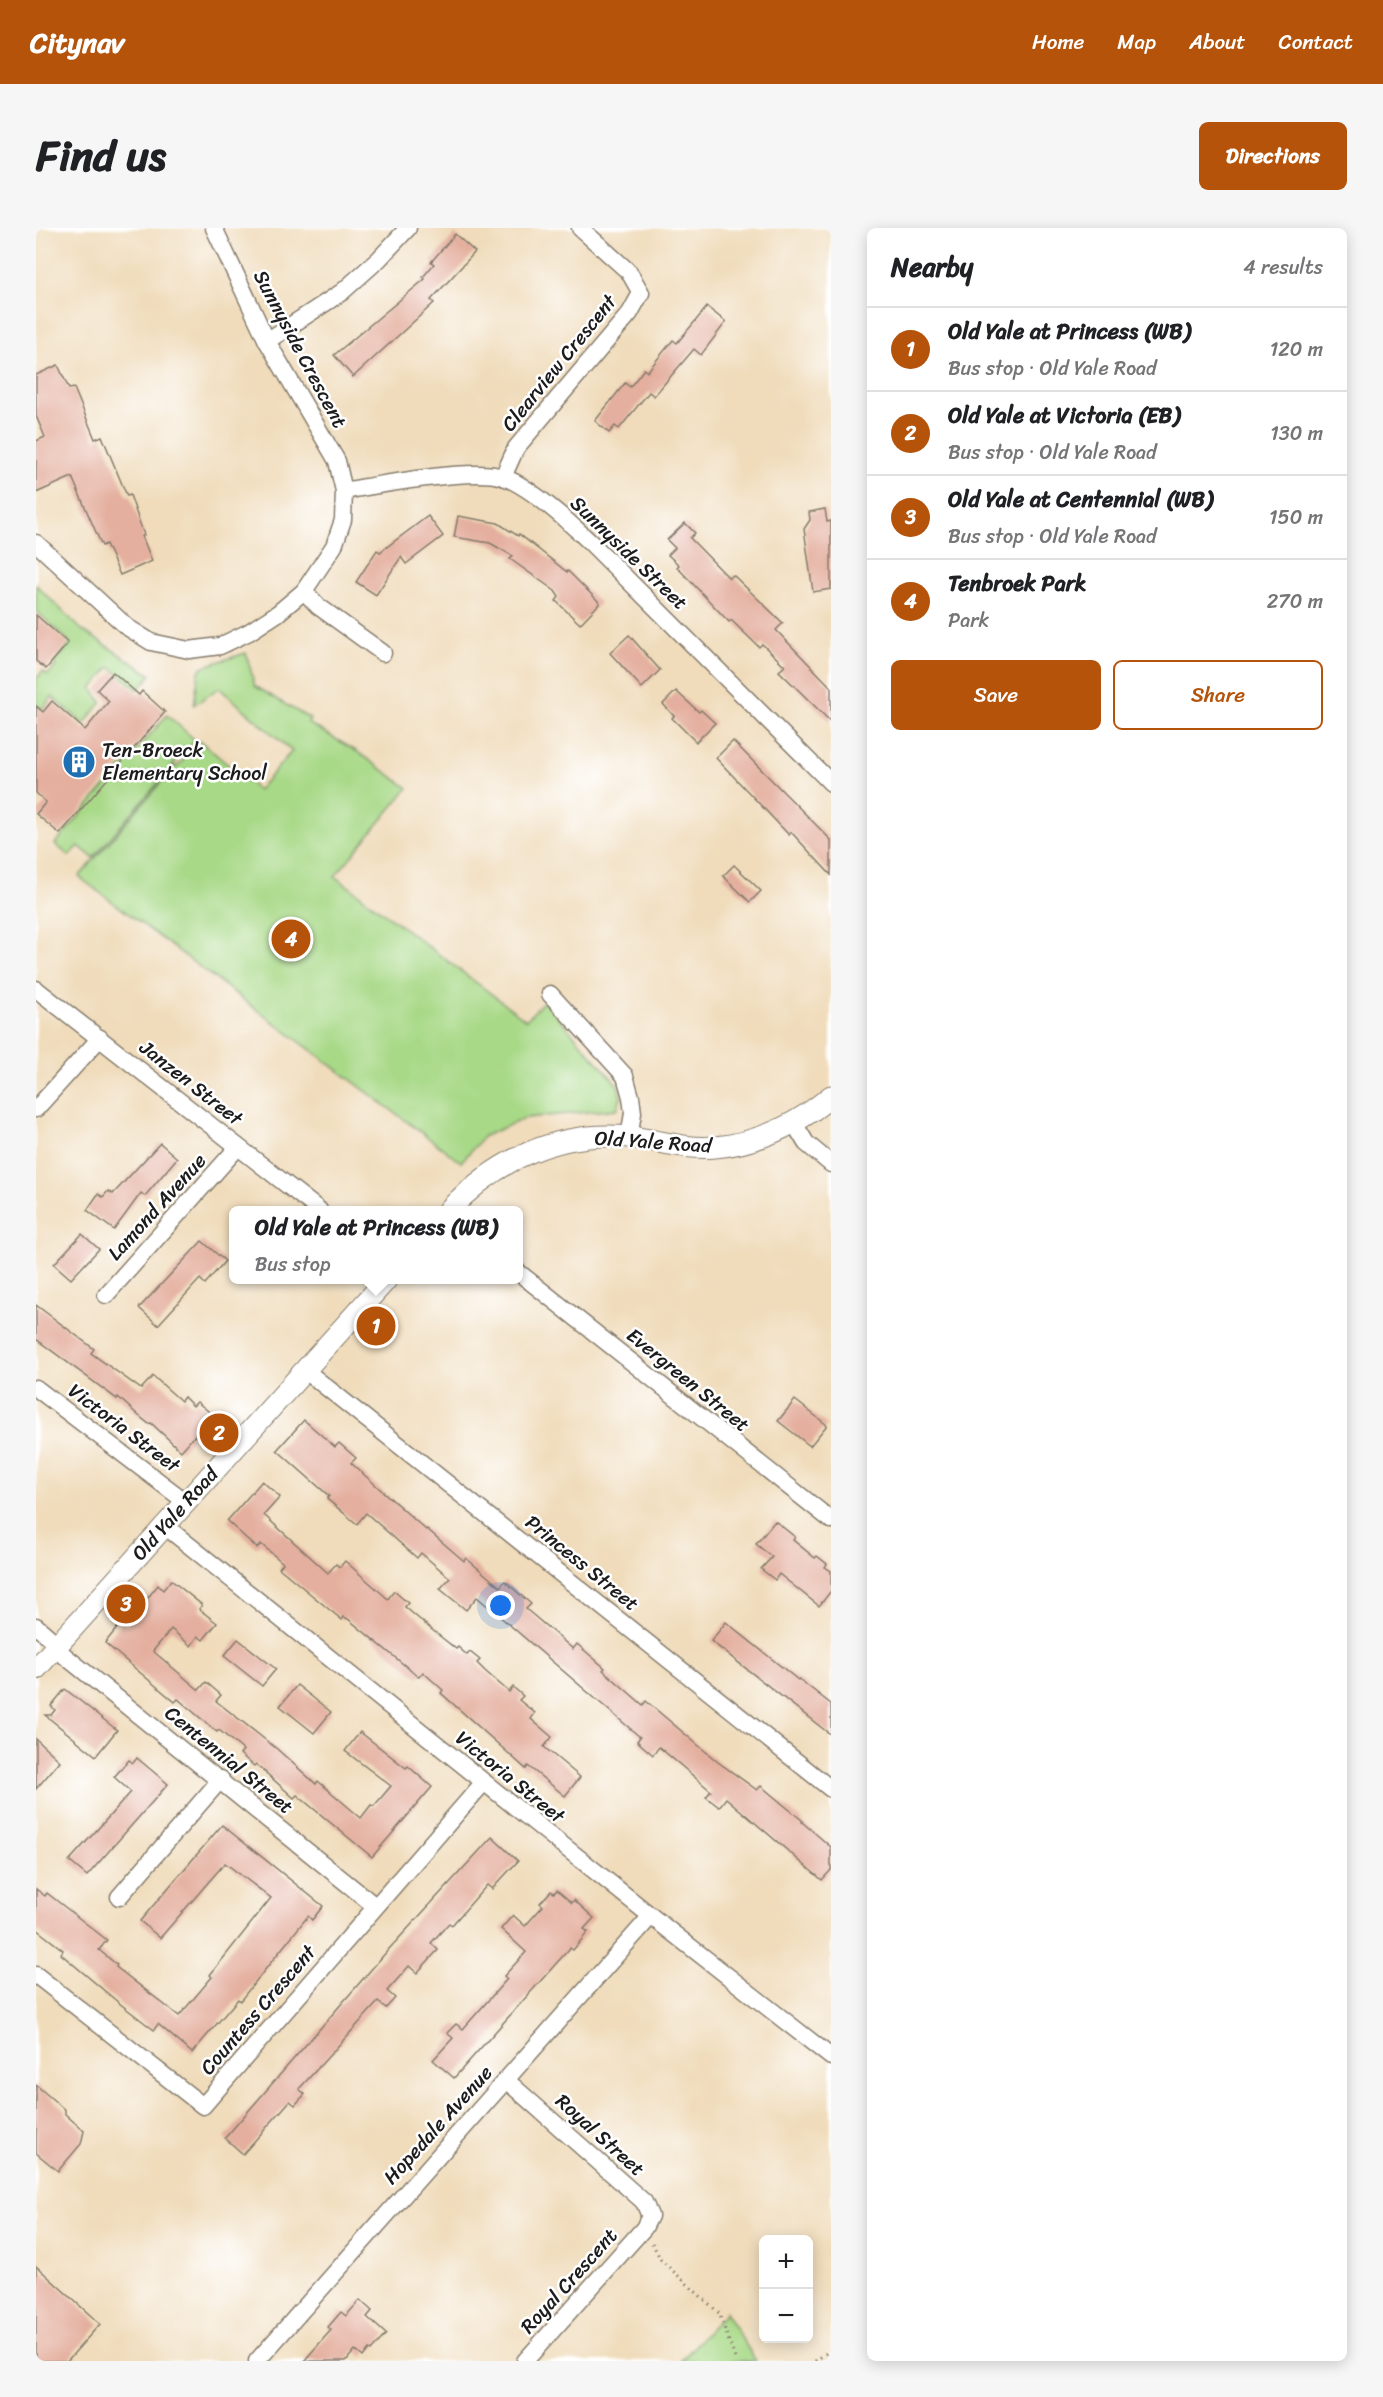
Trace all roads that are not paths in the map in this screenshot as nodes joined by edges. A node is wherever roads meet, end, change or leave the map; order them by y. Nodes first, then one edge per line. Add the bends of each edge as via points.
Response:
1 (214, 228) edge
2 (408, 228) edge
3 (580, 228) edge
4 (267, 341) junction
5 (503, 477) junction
6 (344, 491) junction
7 (36, 543) edge
8 (304, 591) junction
9 (383, 653) dead end
10 (831, 783) edge
11 (36, 989) edge
12 (550, 994) dead end
13 (100, 1038) junction
14 (831, 1096) edge
15 (36, 1109) edge
16 (794, 1123) junction
17 (629, 1137) junction
18 (238, 1147) junction
19 (831, 1164) edge
20 (314, 1206) edge
21 (453, 1206) edge
22 (523, 1275) edge
23 (382, 1284) edge
24 (106, 1295) dead end
25 (306, 1371) junction
26 (36, 1388) edge
27 (186, 1502) junction
28 (831, 1520) edge
29 (165, 1526) junction
30 (36, 1626) edge
31 (56, 1646) junction
32 (36, 1669) edge
33 (221, 1779) junction
34 (484, 1782) junction
35 (831, 1789) edge
36 (119, 1898) dead end
37 (375, 1905) junction
38 (651, 1916) junction
39 (36, 1975) edge
40 (831, 2057) edge
41 (506, 2080) junction
42 (644, 2228) joint
43 (257, 2361) edge
44 (525, 2361) edge

1 - 4 street, Sunnyside Crescent
2 - 4 street via 342,292
3 - 5 street, Clearview Crescent via 629,272 641,293 630,313 516,448
4 - 6 street, Sunnyside Crescent via 338,461
5 - 6 street, Sunnyside Street via 455,476
5 - 10 street, Sunnyside Street via 550,507 591,543
6 - 8 street, Sunnyside Crescent via 343,520 334,546
7 - 8 street, Sunnyside Crescent via 127,627 151,642 189,650 220,646 249,632
8 - 9 street via 318,606
11 - 13 street, Janzen Street
12 - 17 street via 625,1076 633,1113
13 - 15 street
13 - 18 street, Janzen Street
14 - 16 street, Old Yale Road
16 - 17 street, Old Yale Road via 741,1143 716,1147 676,1146
16 - 19 street via 806,1143
17 - 21 street, Old Yale Road via 581,1138 538,1148 495,1170
18 - 20 street, Janzen Street
18 - 24 street, Lamond Avenue
22 - 28 street, Evergreen Street
23 - 25 street, Old Yale Road
25 - 27 street, Old Yale Road
25 - 35 street, Princess Street
26 - 27 street, Victoria Street
27 - 29 street, Old Yale Road
29 - 31 street, Old Yale Road
29 - 34 street, Victoria Street
30 - 31 street, Centennial Street
31 - 32 street, Old Yale Road
31 - 33 street, Centennial Street
33 - 36 street
33 - 37 street, Centennial Street
34 - 37 street, Countess Crescent
34 - 38 street, Victoria Street
37 - 39 street, Countess Crescent via 203,2106
38 - 40 street, Victoria Street
38 - 41 street, Hopedale Avenue
41 - 42 street, Royal Street via 644,2202 650,2216
41 - 43 street, Hopedale Avenue
42 - 44 street, Royal Crescent

